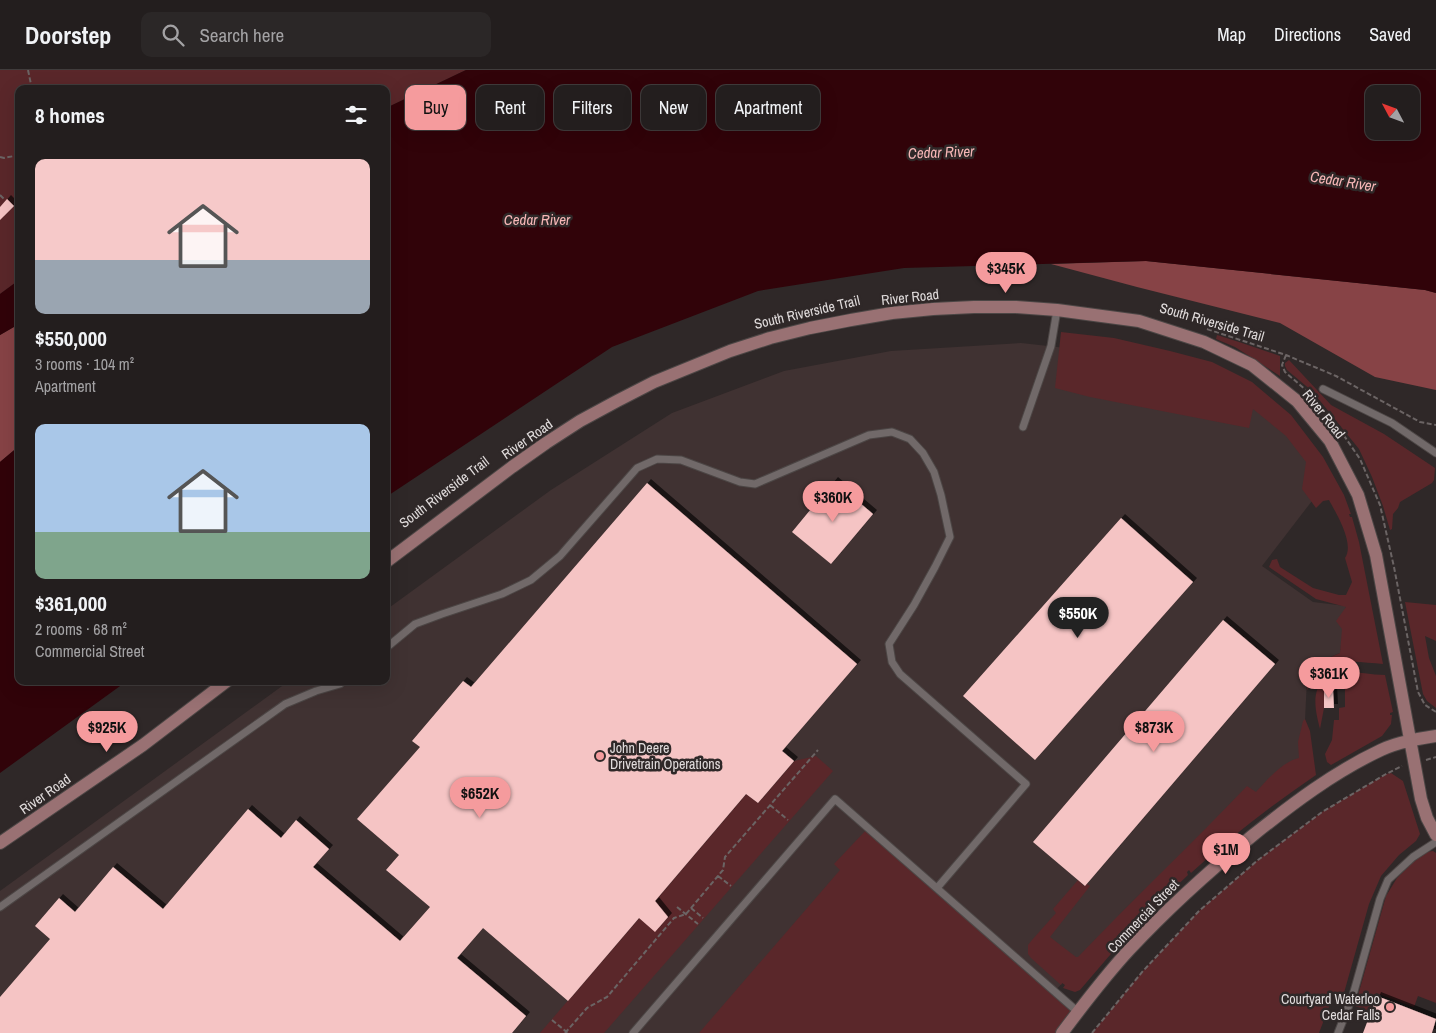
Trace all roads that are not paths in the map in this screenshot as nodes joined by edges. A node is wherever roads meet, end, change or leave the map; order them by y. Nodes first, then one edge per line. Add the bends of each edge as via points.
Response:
1 (1057, 310) junction
2 (1323, 389) dead end
3 (1023, 427) dead end
4 (1436, 453) edge
5 (390, 559) edge
6 (390, 645) edge
7 (222, 685) edge
8 (337, 685) edge
9 (1436, 736) edge
10 (1410, 740) junction
11 (1436, 835) edge
12 (1436, 842) edge
13 (0, 843) edge
14 (937, 888) junction
15 (0, 907) edge
16 (1078, 1012) junction
17 (633, 1033) edge
18 (1062, 1033) edge
19 (1338, 1033) edge

1 - 3 lane via 1051,346
1 - 5 main road, River Road via 974,307 892,313 810,328 730,351 654,382 580,421 518,462
1 - 10 main road, River Road via 1139,321 1204,342 1252,365 1297,401 1330,442 1358,495 1376,555
2 - 4 lane via 1392,423
6 - 14 lane via 415,624 502,594 531,580 560,556 637,468 657,459 681,460 740,482 755,484 869,435 892,432 910,439 934,472 950,537 889,644 892,662 900,674 1026,784
7 - 13 main road, River Road via 143,745
8 - 15 lane via 285,704
9 - 10 main road, Commercial Street
10 - 11 main road, River Road via 1421,799
10 - 16 main road, Commercial Street via 1382,750 1300,798 1211,870 1128,951
12 - 19 lane via 1413,857 1388,880
14 - 16 lane
14 - 17 lane via 835,799
16 - 18 main road, Commercial Street

